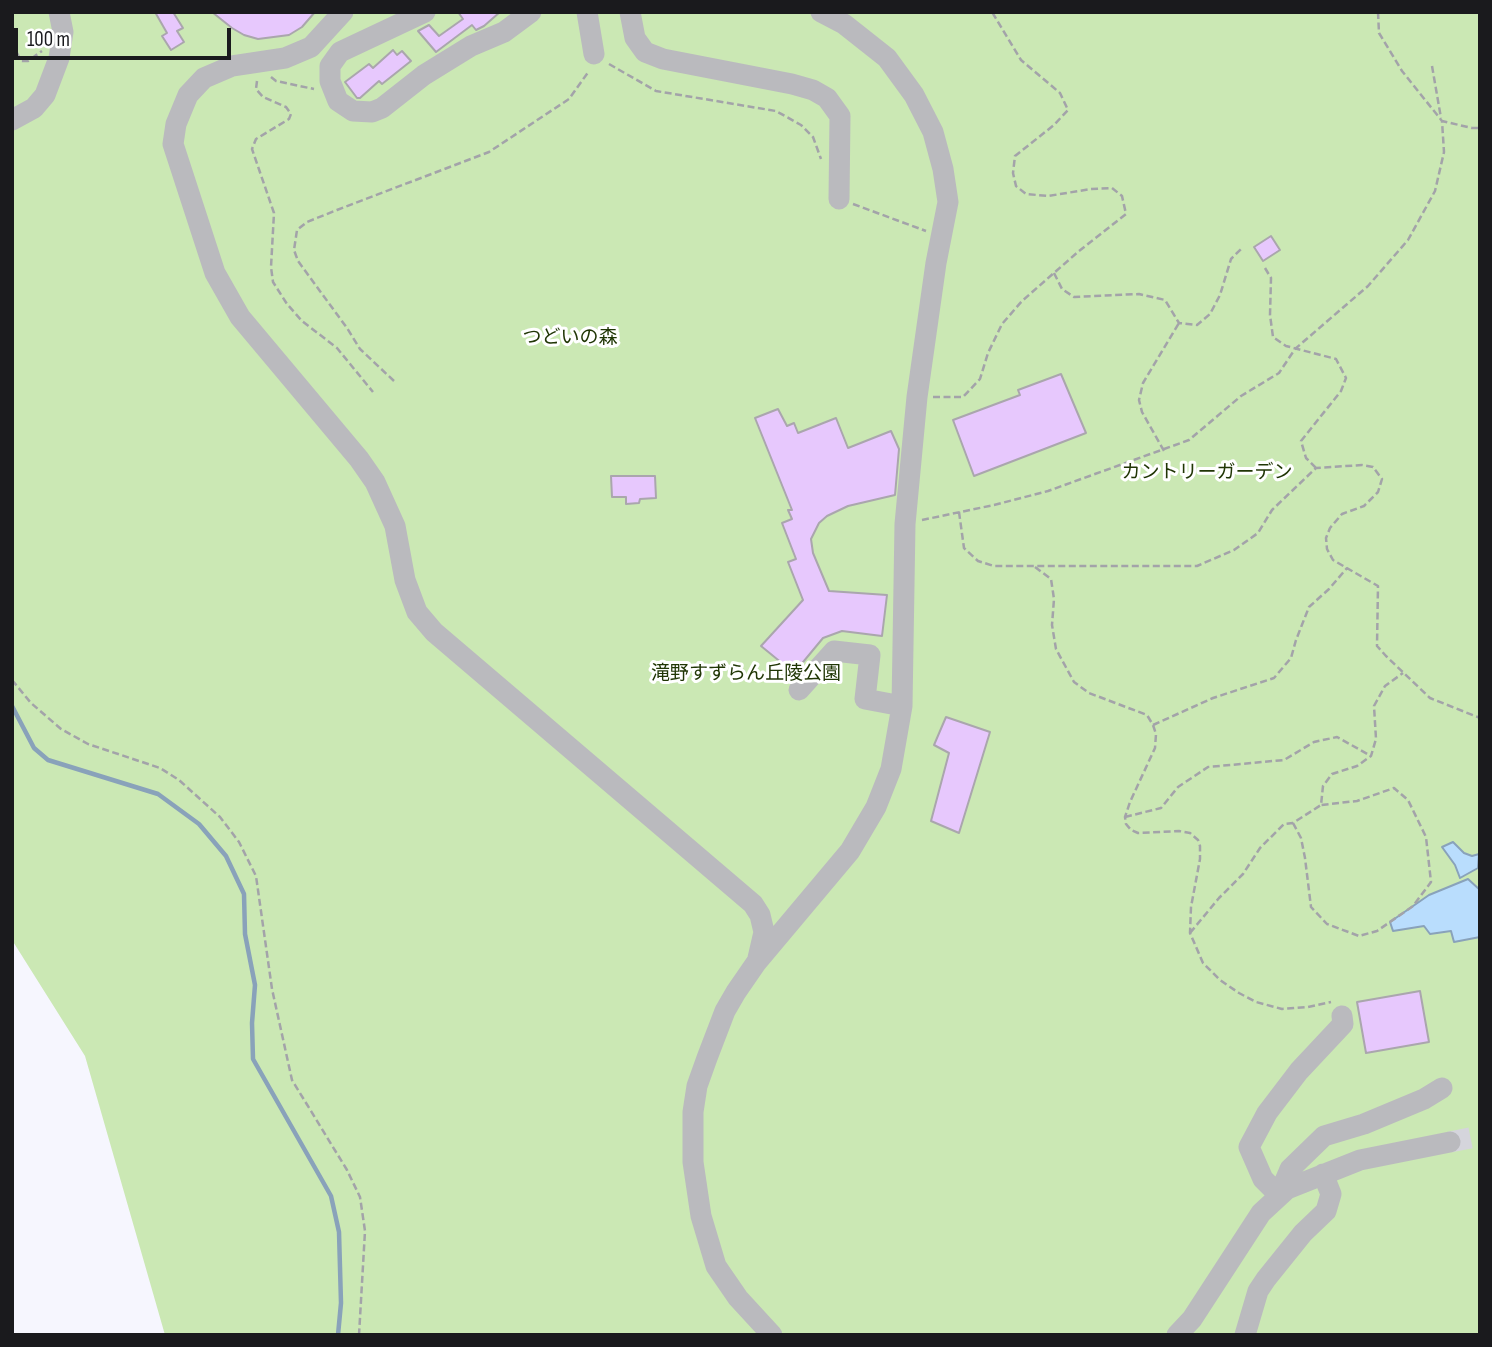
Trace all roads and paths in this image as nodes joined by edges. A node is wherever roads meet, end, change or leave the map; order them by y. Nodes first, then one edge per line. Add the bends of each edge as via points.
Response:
1 (60, 12) edge
2 (343, 12) edge
3 (531, 12) edge
4 (587, 12) edge
5 (630, 12) edge
6 (821, 12) edge
7 (992, 12) edge
8 (1378, 12) edge
9 (417, 14) edge
10 (62, 37) junction
11 (12, 43) edge
12 (594, 54) junction
13 (1432, 66) dead end
14 (274, 73) dead end
15 (258, 80) dead end
16 (335, 92) junction
17 (12, 120) edge
18 (1442, 121) junction
19 (1480, 128) edge
20 (822, 160) dead end
21 (839, 199) joint
22 (942, 237) junction
23 (1242, 248) dead end
24 (1265, 268) dead end
25 (1054, 273) junction
26 (1178, 323) junction
27 (1296, 349) junction
28 (394, 381) dead end
29 (373, 392) dead end
30 (917, 397) junction
31 (1164, 451) junction
32 (1316, 468) junction
33 (959, 512) junction
34 (905, 524) junction
35 (1028, 565) junction
36 (1347, 568) junction
37 (1403, 673) junction
38 (12, 680) edge
39 (799, 690) dead end
40 (902, 706) junction
41 (1480, 718) edge
42 (1153, 725) junction
43 (1371, 756) junction
44 (1321, 805) junction
45 (1125, 817) junction
46 (1293, 823) junction
47 (1190, 933) junction
48 (757, 963) junction
49 (1336, 1009) joint
50 (1443, 1088) dead end
51 (1450, 1142) tunnel mouth
52 (1323, 1174) junction
53 (1279, 1195) junction
54 (359, 1335) edge
55 (772, 1335) edge
56 (1177, 1335) edge
57 (1245, 1335) edge

1 - 10 street
2 - 48 street via 311,47 285,58 232,66 204,78 188,95 173,144 215,274 240,317 359,459 387,506 411,598 427,624 753,904 764,932
3 - 16 street via 504,32 424,75 382,108 354,111 338,101
4 - 12 street
5 - 21 street via 635,38 645,52 792,84 827,98 840,116
6 - 22 street via 887,58 914,95 933,132 943,169 948,202
7 - 25 path via 1021,60 1060,93 1068,110 1015,156 1016,186 1026,194 1048,196 1112,188 1122,197 1126,214
8 - 18 path via 1378,33
9 - 16 street via 340,52 330,66
10 - 11 path via 28,61 21,61
10 - 17 street via 45,95 34,108
12 - 20 path via 656,91 776,111 813,137
12 - 28 path via 595,66 585,73 569,99 489,152 307,222 297,230 294,250 298,261 360,349
13 - 18 path
14 - 16 path via 269,75 276,81
15 - 29 path via 256,89 263,97 286,107 290,114 256,139 252,149 274,213 273,282 302,321 337,348
18 - 19 path
18 - 27 path via 1444,152 1435,191 1408,240 1368,286
21 - 22 path
22 - 30 street
23 - 26 path via 1231,259 1210,314 1197,325
24 - 27 path via 1270,278 1273,337
25 - 26 path via 1062,289 1074,297 1139,295 1165,300
25 - 30 path via 1002,324 980,379 963,397
26 - 31 path via 1143,383 1139,400
27 - 31 path via 1279,373 1241,396 1189,440
27 - 32 path via 1336,359 1346,379 1301,441 1306,458
30 - 34 street
31 - 33 path via 1048,491
32 - 35 path via 1272,510 1258,533 1234,550 1197,566
32 - 36 path via 1362,465 1373,467 1382,479 1378,492 1364,506 1342,514 1326,538 1333,560
33 - 34 path
33 - 35 path via 964,548 978,561 994,566
34 - 40 street
35 - 42 path via 1051,579 1056,649 1074,682 1099,698 1147,715
36 - 37 path via 1378,586 1377,646
36 - 42 path via 1309,607 1292,658 1273,678
37 - 41 path via 1430,698
37 - 43 path via 1385,686 1374,706 1376,739
38 - 54 path via 61,729 179,780 220,817 239,842 256,876 272,989 292,1080 360,1197 365,1231
39 - 40 street via 834,651 870,655 865,699
40 - 48 street via 891,769 876,807 850,851
42 - 45 path via 1155,748
43 - 44 path via 1332,774 1323,786
43 - 45 path via 1337,737 1314,742 1284,760 1208,767 1178,787 1161,808
44 - 46 path
44 - 46 path via 1357,801 1394,788 1408,800 1426,837 1431,882 1413,906 1377,931 1359,936 1327,924 1311,907 1305,858
45 - 47 path via 1131,830 1179,831 1198,840 1200,859
46 - 47 path via 1284,824 1260,848
47 - 49 path via 1203,963 1256,1002 1282,1009
48 - 55 street via 725,1011 701,1076 693,1112 693,1163 701,1216 716,1266
49 - 53 street via 1343,1024 1299,1071 1250,1147 1263,1178
50 - 53 street via 1364,1124 1324,1136 1290,1169
51 - 52 street via 1360,1160
52 - 53 street
52 - 57 street via 1331,1194 1326,1211 1266,1279
53 - 56 street via 1261,1213

